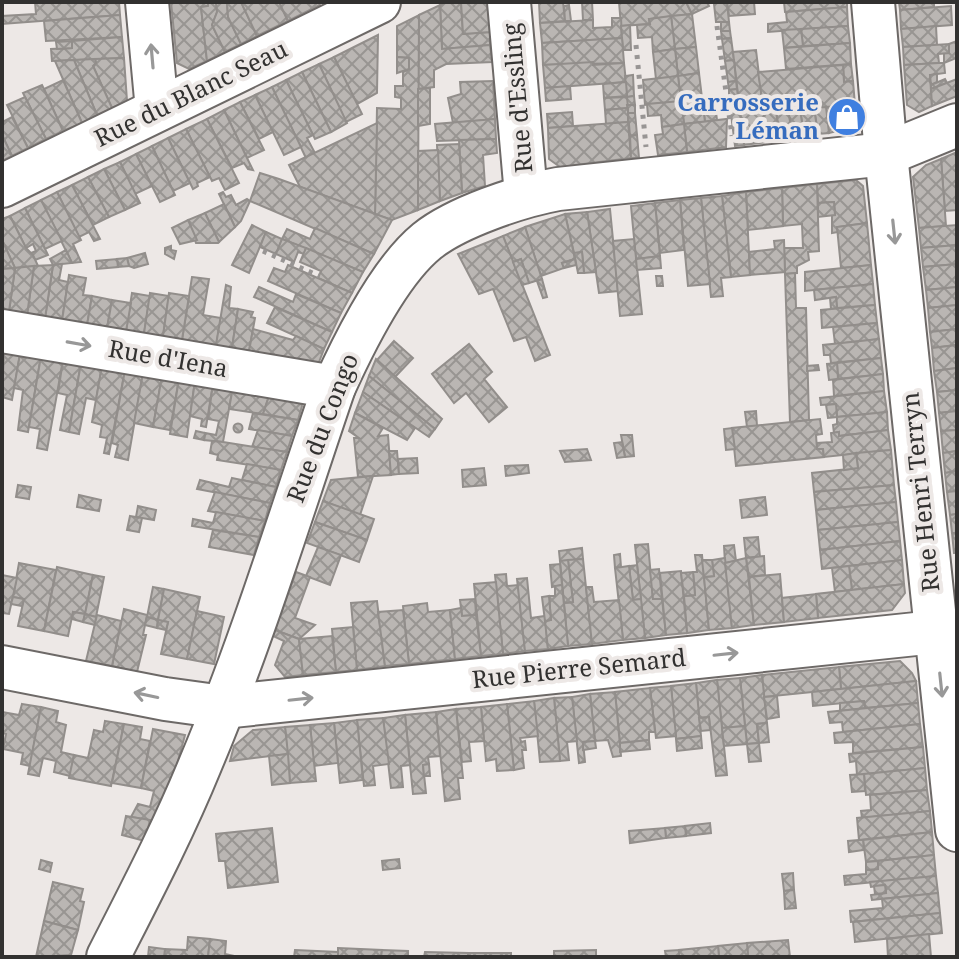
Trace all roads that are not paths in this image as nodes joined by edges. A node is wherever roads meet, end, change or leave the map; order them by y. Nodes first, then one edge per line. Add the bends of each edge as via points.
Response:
1 (147, 2) edge
2 (379, 2) edge
3 (509, 2) edge
4 (873, 2) edge
5 (157, 110) junction
6 (957, 125) edge
7 (886, 154) junction
8 (2, 186) edge
9 (526, 195) junction
10 (2, 331) edge
11 (334, 387) junction
12 (935, 632) junction
13 (2, 667) edge
14 (223, 707) junction
15 (957, 830) edge
16 (108, 957) edge

5 -> 1 street
2 - 5 street, Rue du Blanc Seau
3 - 9 street, Rue d'Essling
4 - 7 street, Rue Henri Terryn
5 - 8 street, Rue du Blanc Seau
6 - 7 street, Rue du Congo
7 - 9 street, Rue du Congo
7 -> 12 street, Rue Henri Terryn
9 - 11 street, Rue du Congo via 447,229 414,253 360,335
10 -> 11 street, Rue d'Iena
11 - 14 street, Rue du Congo
14 -> 12 street, Rue Pierre Semard
12 -> 15 street, Rue Henri Terryn
14 -> 13 street, Rue Pierre Semard
14 - 16 street, Rue du Congo via 181,810

